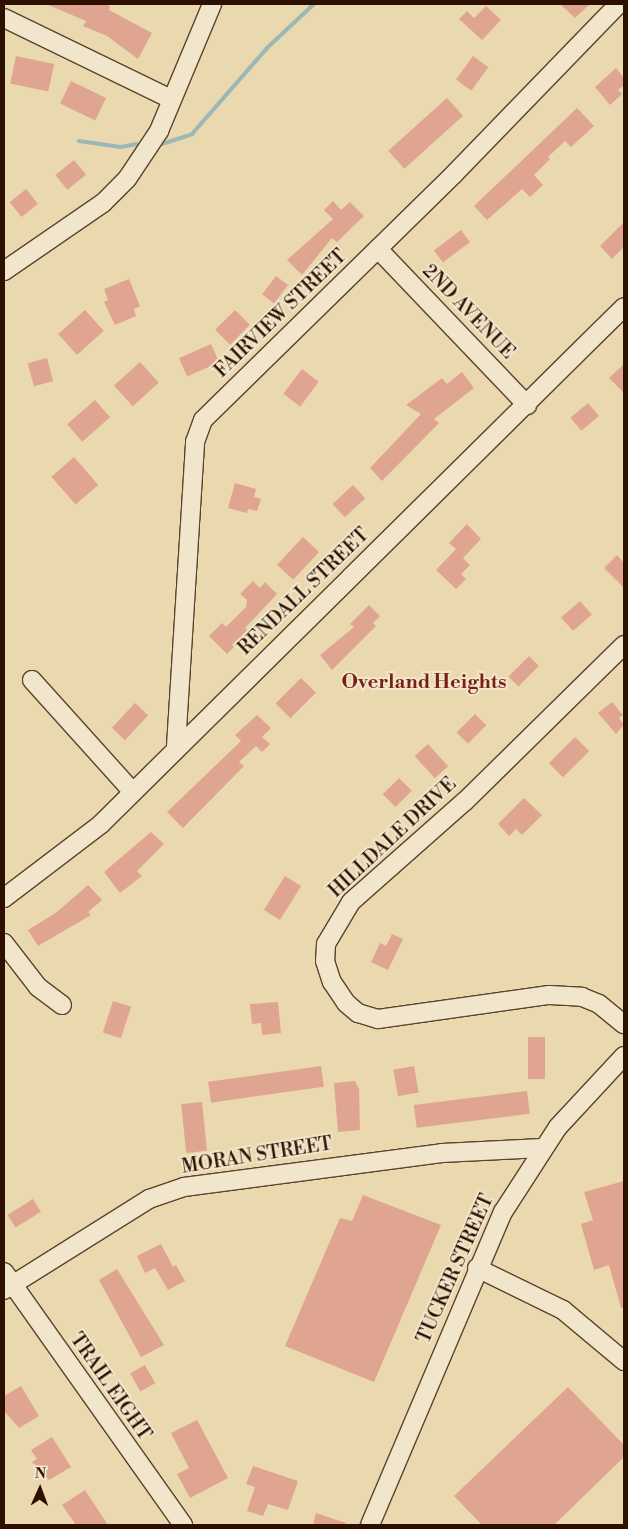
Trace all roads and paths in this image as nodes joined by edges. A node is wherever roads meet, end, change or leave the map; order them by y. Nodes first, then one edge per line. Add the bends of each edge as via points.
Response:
1 (212, 4) edge
2 (619, 4) edge
3 (4, 18) edge
4 (171, 99) junction
5 (378, 249) junction
6 (4, 271) edge
7 (624, 307) edge
8 (527, 405) junction
9 (624, 645) edge
10 (32, 680) dead end
11 (176, 746) junction
12 (131, 790) junction
13 (4, 898) edge
14 (4, 943) edge
15 (62, 1005) dead end
16 (624, 1024) edge
17 (624, 1056) edge
18 (542, 1148) junction
19 (477, 1268) junction
20 (6, 1282) edge
21 (624, 1362) edge
22 (183, 1525) edge
23 (370, 1525) edge

1 - 4 street
2 - 5 street, FAIRVIEW STREET
3 - 4 street
4 - 6 street via 159,131 118,190
5 - 8 street, 2ND AVENUE
5 - 11 street, FAIRVIEW STREET via 203,420 198,430
7 - 8 street, RENDALL STREET
8 - 11 street, RENDALL STREET
9 - 16 street, HILLDALE DRIVE via 464,801 351,902 326,944 325,961 332,982 346,1003 358,1013 378,1019 549,995 582,997 599,1004
10 - 12 street
11 - 12 street, RENDALL STREET
12 - 13 street, RENDALL STREET via 73,847
14 - 15 street via 38,987
17 - 18 street, TUCKER STREET via 589,1090
18 - 19 street, TUCKER STREET via 503,1212
18 - 20 street, MORAN STREET via 442,1153 184,1187 149,1199
19 - 21 street via 563,1310
19 - 23 street, TUCKER STREET
20 - 22 street, TRAIL EIGHT

